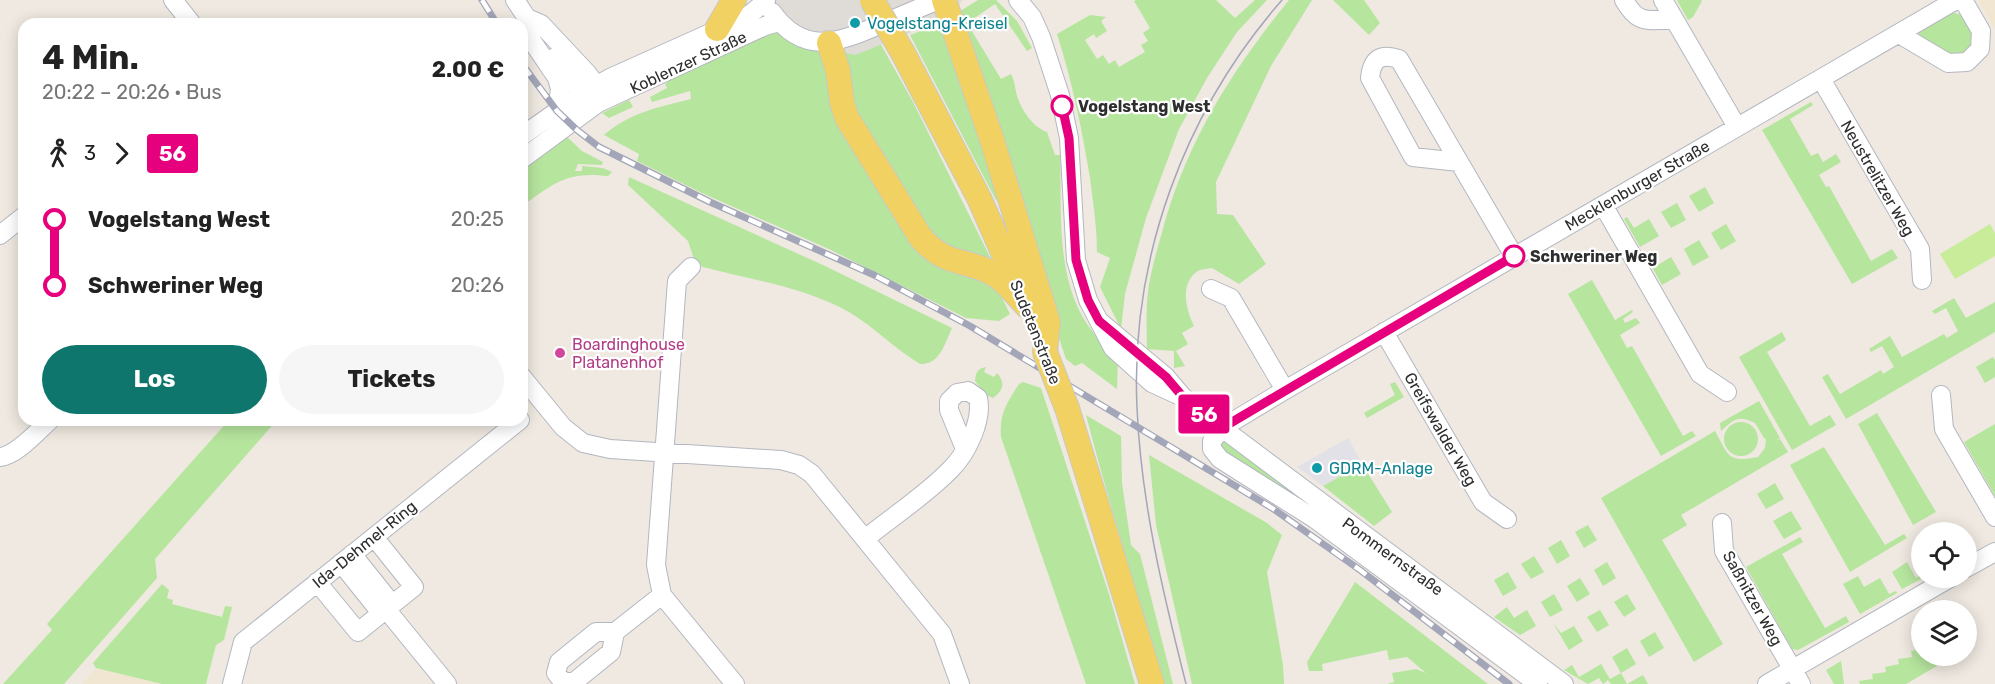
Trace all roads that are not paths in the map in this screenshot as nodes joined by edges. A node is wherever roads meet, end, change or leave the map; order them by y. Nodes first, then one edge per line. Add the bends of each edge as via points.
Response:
1 (173, 0) edge
2 (515, 0) edge
3 (734, 0) edge
4 (872, 0) edge
5 (939, 0) edge
6 (944, 0) edge
7 (1018, 0) edge
8 (1624, 0) edge
9 (1663, 0) edge
10 (1956, 0) edge
11 (1963, 0) edge
12 (766, 1) edge
13 (187, 18) edge
14 (524, 18) edge
15 (1674, 20) junction
16 (779, 22) junction
17 (528, 23) edge
18 (528, 27) edge
19 (717, 29) junction
20 (1899, 34) junction
21 (829, 43) junction
22 (1821, 79) junction
23 (592, 94) junction
24 (557, 111) junction
25 (1737, 127) junction
26 (528, 132) edge
27 (528, 153) edge
28 (1459, 162) junction
29 (1603, 205) junction
30 (18, 221) edge
31 (0, 235) edge
32 (1514, 256) junction
33 (691, 267) dead end
34 (1922, 280) dead end
35 (1211, 290) dead end
36 (1027, 306) junction
37 (1384, 332) junction
38 (1045, 352) junction
39 (528, 384) edge
40 (1285, 390) junction
41 (1727, 392) dead end
42 (1941, 395) dead end
43 (543, 402) junction
44 (528, 414) edge
45 (43, 426) edge
46 (512, 426) edge
47 (1222, 428) junction
48 (965, 449) dead end
49 (665, 452) junction
50 (0, 457) edge
51 (1995, 517) edge
52 (1507, 519) dead end
53 (1722, 523) dead end
54 (374, 537) junction
55 (865, 539) junction
56 (1995, 552) edge
57 (346, 559) junction
58 (1977, 562) edge
59 (317, 582) junction
60 (1934, 588) edge
61 (662, 595) junction
62 (387, 609) junction
63 (615, 632) dead end
64 (1796, 677) edge
65 (232, 684) edge
66 (447, 684) edge
67 (735, 684) edge
68 (960, 684) edge
69 (1152, 684) edge
70 (1538, 684) edge
71 (1564, 684) edge
72 (1767, 684) edge

1 - 13 street
2 - 14 street
3 - 19 main road
4 - 36 main road, Sudetenstraße, bridge via 979,198
5 - 21 street, Koblenzer Straße via 853,37
6 - 38 main road via 992,140 1047,322
7 - 47 street, Pommernstraße via 1041,37 1060,95 1069,138 1076,260 1088,300 1113,348 1131,366 1157,386 1183,397
8 - 15 street via 1632,15 1641,19
9 - 15 street
10 - 20 street, Mecklenburger Straße
11 - 20 street via 1981,32 1980,49 1967,62 1948,63
12 - 16 street, Koblenzer Straße
12 - 19 street, Koblenzer Straße via 748,16
15 - 25 street
16 - 21 street, Koblenzer Straße via 795,34
16 - 23 street, Koblenzer Straße
17 - 23 street via 541,24 587,73
18 - 24 street via 532,41 557,78
19 - 23 street, Koblenzer Straße
20 - 22 street, Mecklenburger Straße
21 - 36 main road via 848,118 921,238 933,252 945,258 989,271
22 - 25 street, Mecklenburger Straße
22 - 34 street, Neustrelitzer Weg via 1920,249
23 - 24 street
23 - 27 street
24 - 26 street
25 - 29 street, Mecklenburger Straße
28 - 28 street via 1399,59 1378,59 1371,67 1370,78 1413,157
28 - 32 street
29 - 32 street, Mecklenburger Straße
29 - 41 street via 1700,374
30 - 31 street
32 - 37 street, Mecklenburger Straße
33 - 49 street via 677,281
35 - 40 street via 1231,298
36 - 38 main road, Sudetenstraße
37 - 40 street, Mecklenburger Straße
37 - 52 street, Greifswalder Weg via 1483,502
38 - 69 main road, Sudetenstraße, bridge
39 - 43 street
40 - 47 street, Mecklenburger Straße
42 - 51 street via 1944,429
43 - 44 street, Ida-Dehmel-Ring
43 - 49 street via 563,427 583,443
45 - 50 street via 20,447
46 - 54 street, Ida-Dehmel-Ring
47 - 70 street, Pommernstraße via 1212,441 1220,459 1315,519
47 - 71 street, Pommernstraße
48 - 55 street via 953,467
49 - 55 street via 781,460 799,465 812,474
49 - 61 street via 656,565
53 - 64 street, Saßnitzer Weg via 1724,550
54 - 57 street, Ida-Dehmel-Ring
54 - 62 street via 414,587
55 - 68 street via 942,634
56 - 58 street
57 - 59 street, Ida-Dehmel-Ring
57 - 62 street
59 - 62 street via 358,632
59 - 65 street, Ida-Dehmel-Ring via 243,642
60 - 64 street
61 - 63 street
61 - 67 street
62 - 66 street
64 - 72 street

